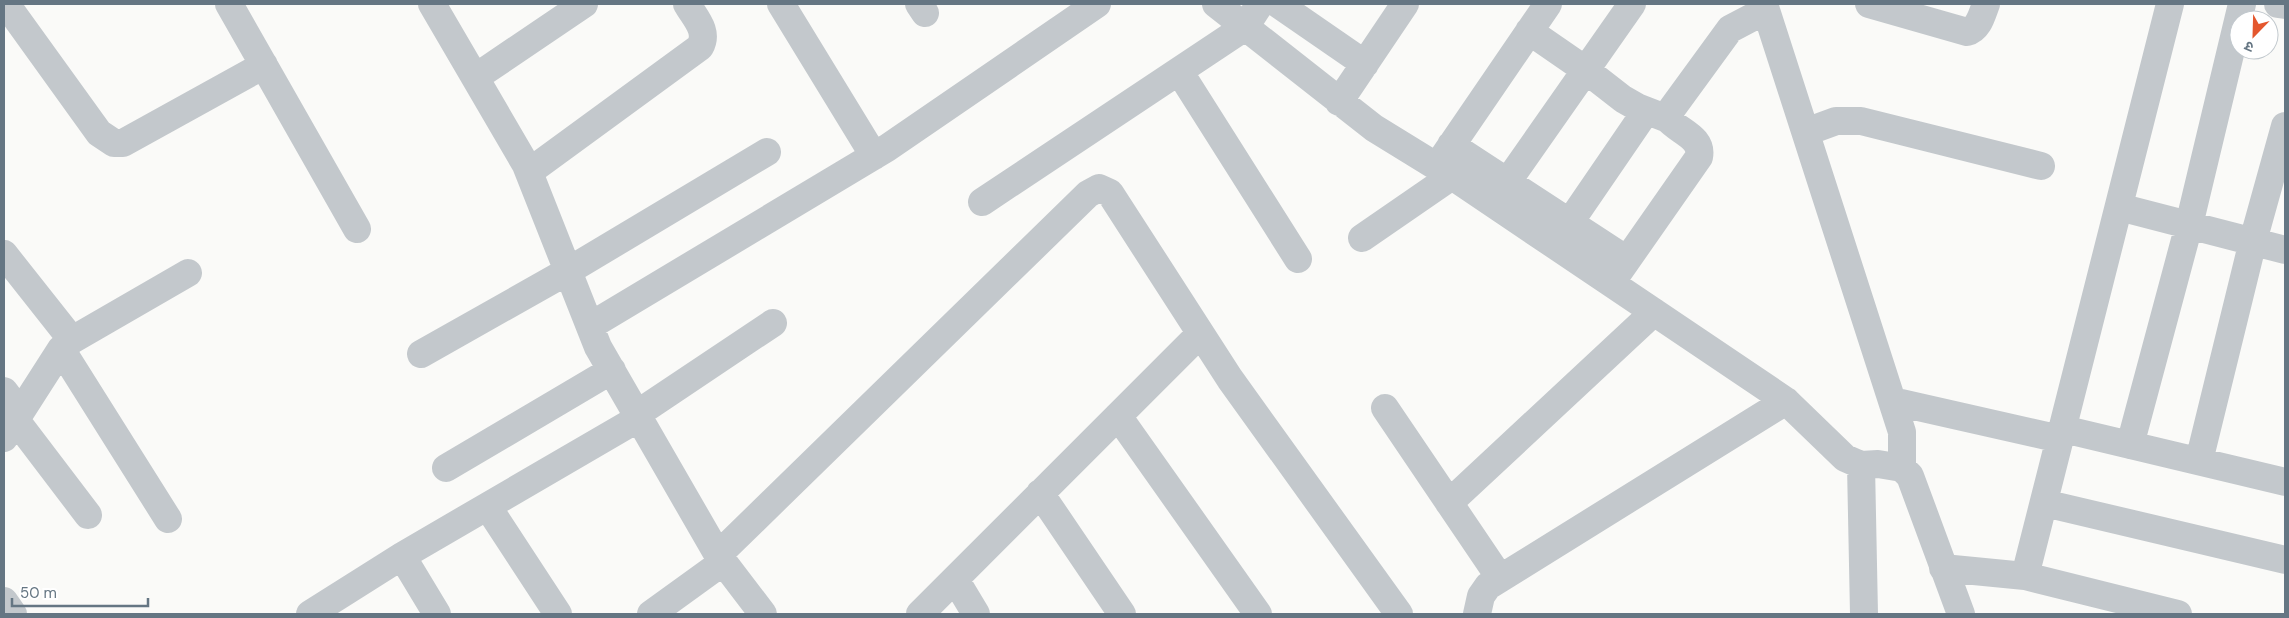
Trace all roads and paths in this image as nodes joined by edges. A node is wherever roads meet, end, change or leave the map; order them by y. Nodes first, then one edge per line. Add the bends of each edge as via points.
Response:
1 (6, 4) edge
2 (229, 4) edge
3 (432, 4) edge
4 (584, 4) edge
5 (687, 4) edge
6 (781, 4) edge
7 (1097, 4) edge
8 (1216, 4) edge
9 (1260, 4) edge
10 (1278, 4) edge
11 (1405, 4) edge
12 (1548, 4) edge
13 (1632, 4) edge
14 (1869, 4) edge
15 (1986, 4) edge
16 (2170, 4) edge
17 (2242, 4) edge
18 (2278, 4) edge
19 (2285, 5) edge
20 (1765, 7) edge
21 (1245, 27) junction
22 (1529, 31) junction
23 (1365, 64) junction
24 (264, 65) junction
25 (1179, 71) junction
26 (1587, 71) junction
27 (476, 77) junction
28 (1339, 102) junction
29 (1657, 115) junction
30 (2285, 126) edge
31 (1806, 132) junction
32 (767, 152) dead end
33 (874, 156) junction
34 (1447, 162) junction
35 (2041, 166) dead end
36 (529, 172) junction
37 (1508, 182) junction
38 (982, 202) dead end
39 (2120, 207) junction
40 (1570, 222) junction
41 (2189, 225) junction
42 (358, 229) dead end
43 (1362, 238) dead end
44 (2252, 241) junction
45 (2285, 250) edge
46 (4, 254) edge
47 (1298, 258) dead end
48 (1627, 260) junction
49 (568, 271) junction
50 (188, 273) dead end
51 (1611, 283) junction
52 (1654, 312) junction
53 (773, 324) dead end
54 (590, 326) junction
55 (1200, 334) junction
56 (66, 344) junction
57 (421, 354) dead end
58 (612, 370) junction
59 (4, 391) edge
60 (1786, 401) junction
61 (1892, 401) junction
62 (1385, 408) dead end
63 (638, 416) junction
64 (1118, 416) junction
65 (13, 423) edge
66 (2061, 434) junction
67 (2130, 445) junction
68 (2199, 462) junction
69 (1861, 465) junction
70 (446, 468) dead end
71 (1902, 468) junction
72 (2285, 482) edge
73 (1040, 493) junction
74 (1449, 503) junction
75 (2044, 503) junction
76 (488, 507) junction
77 (88, 515) dead end
78 (168, 519) dead end
79 (402, 556) junction
80 (720, 558) junction
81 (2285, 560) edge
82 (1943, 568) junction
83 (2025, 576) junction
84 (1500, 578) junction
85 (955, 579) junction
86 (4, 600) edge
87 (340, 606) edge
88 (13, 614) edge
89 (310, 614) edge
90 (437, 614) edge
91 (558, 614) edge
92 (651, 614) edge
93 (763, 614) edge
94 (920, 614) edge
95 (976, 614) edge
96 (1122, 614) edge
97 (1258, 614) edge
98 (1399, 614) edge
99 (1477, 614) edge
100 (1864, 614) edge
101 (1961, 614) edge
102 (2178, 614) edge

1 - 24 street via 99,133 114,144 122,143
2 - 24 street
3 - 27 street
4 - 27 street
5 - 36 street via 704,32 700,47
6 - 33 street
7 - 33 street
8 - 21 street
9 - 21 street
10 - 23 street
11 - 23 street
12 - 22 street
13 - 26 street
14 - 15 street via 1967,32 1977,26
16 - 39 street
17 - 41 street
18 - 19 street
20 - 29 street via 1730,30 1668,114
20 - 31 street
21 - 25 street
21 - 28 street
22 - 26 street
22 - 34 street
23 - 28 street
24 - 42 street
25 - 38 street
25 - 47 street
26 - 29 street via 1623,99
26 - 37 street
27 - 36 street
28 - 34 street via 1374,128
29 - 40 street
29 - 48 street via 1697,142 1700,149
30 - 44 street
31 - 35 street via 1836,121 1862,121
31 - 61 street
32 - 49 street
33 - 54 street
34 - 37 street
34 - 43 street
34 - 51 street
36 - 49 street
37 - 40 street
39 - 41 street
39 - 66 street
40 - 48 street
41 - 44 street
41 - 67 street
44 - 45 street
44 - 68 street
46 - 56 street
48 - 51 street
49 - 54 street
49 - 57 street
50 - 56 street
51 - 52 street
52 - 60 street
52 - 74 street
53 - 63 street
54 - 58 street
55 - 64 street
55 - 80 street via 1110,193 1098,188 1088,194
55 - 98 street
56 - 65 street
56 - 78 street
58 - 63 street
58 - 70 street
59 - 65 street
60 - 69 street via 1845,458
60 - 84 street
61 - 66 street
61 - 71 street via 1902,432
62 - 74 street
63 - 76 street
63 - 80 street
64 - 73 street
64 - 97 street
65 - 77 street
66 - 67 street
66 - 75 street
67 - 68 street
68 - 72 street
69 - 71 street
69 - 100 street
71 - 82 street via 1910,476
73 - 85 street
73 - 96 street
74 - 84 street
75 - 81 street
75 - 83 street
76 - 79 street
76 - 91 street
79 - 87 street
79 - 90 street
80 - 92 street
80 - 93 street
82 - 83 street
82 - 101 street
83 - 102 street
84 - 99 street via 1481,596
85 - 94 street
85 - 95 street
86 - 88 street
87 - 89 street

